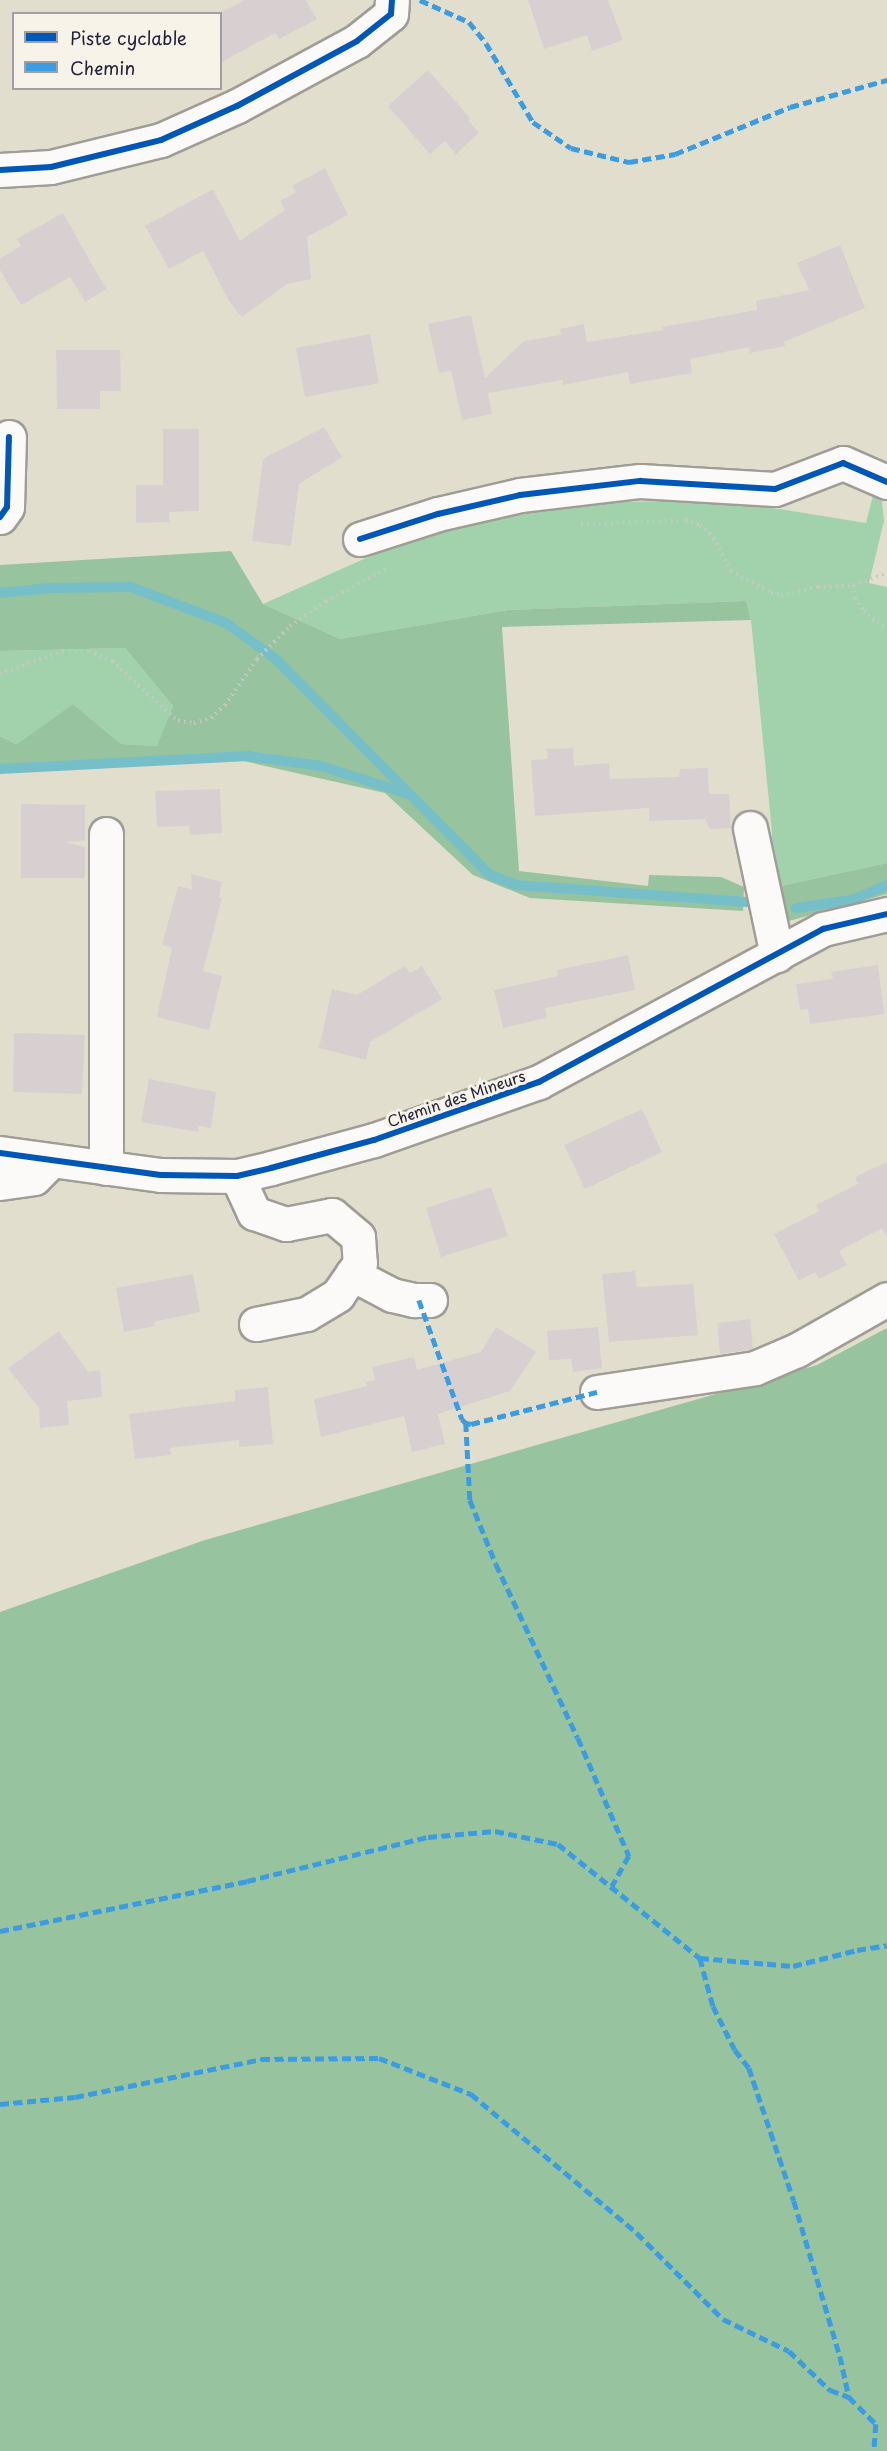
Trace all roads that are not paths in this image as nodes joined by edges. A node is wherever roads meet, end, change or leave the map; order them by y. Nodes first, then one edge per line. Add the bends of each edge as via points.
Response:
1 (392, 0) edge
2 (0, 171) edge
3 (9, 437) dead end
4 (887, 482) edge
5 (0, 517) edge
6 (360, 539) dead end
7 (750, 828) dead end
8 (106, 834) dead end
9 (887, 915) edge
10 (777, 955) junction
11 (0, 1153) edge
12 (50, 1162) junction
13 (106, 1168) junction
14 (237, 1176) junction
15 (0, 1183) edge
16 (352, 1274) junction
17 (887, 1299) edge
18 (430, 1300) dead end
19 (256, 1324) dead end
20 (597, 1392) dead end

1 - 2 street via 391,15 357,41 237,106 161,140 51,167
3 - 5 street via 7,507
4 - 6 street via 843,463 775,489 640,480 520,495 438,514
7 - 10 street
8 - 13 street
9 - 10 street, Chemin des Mineurs via 823,929
10 - 14 street, Chemin des Mineurs via 539,1082 374,1140
11 - 12 street, Chemin des Mineurs
12 - 13 street, Chemin des Mineurs
12 - 15 street via 34,1178
13 - 14 street, Chemin des Mineurs via 161,1175
14 - 16 street via 254,1213 286,1224 332,1215 358,1237 360,1263
16 - 18 street via 392,1295
16 - 19 street via 338,1295 306,1314
17 - 20 street via 797,1350 755,1368

